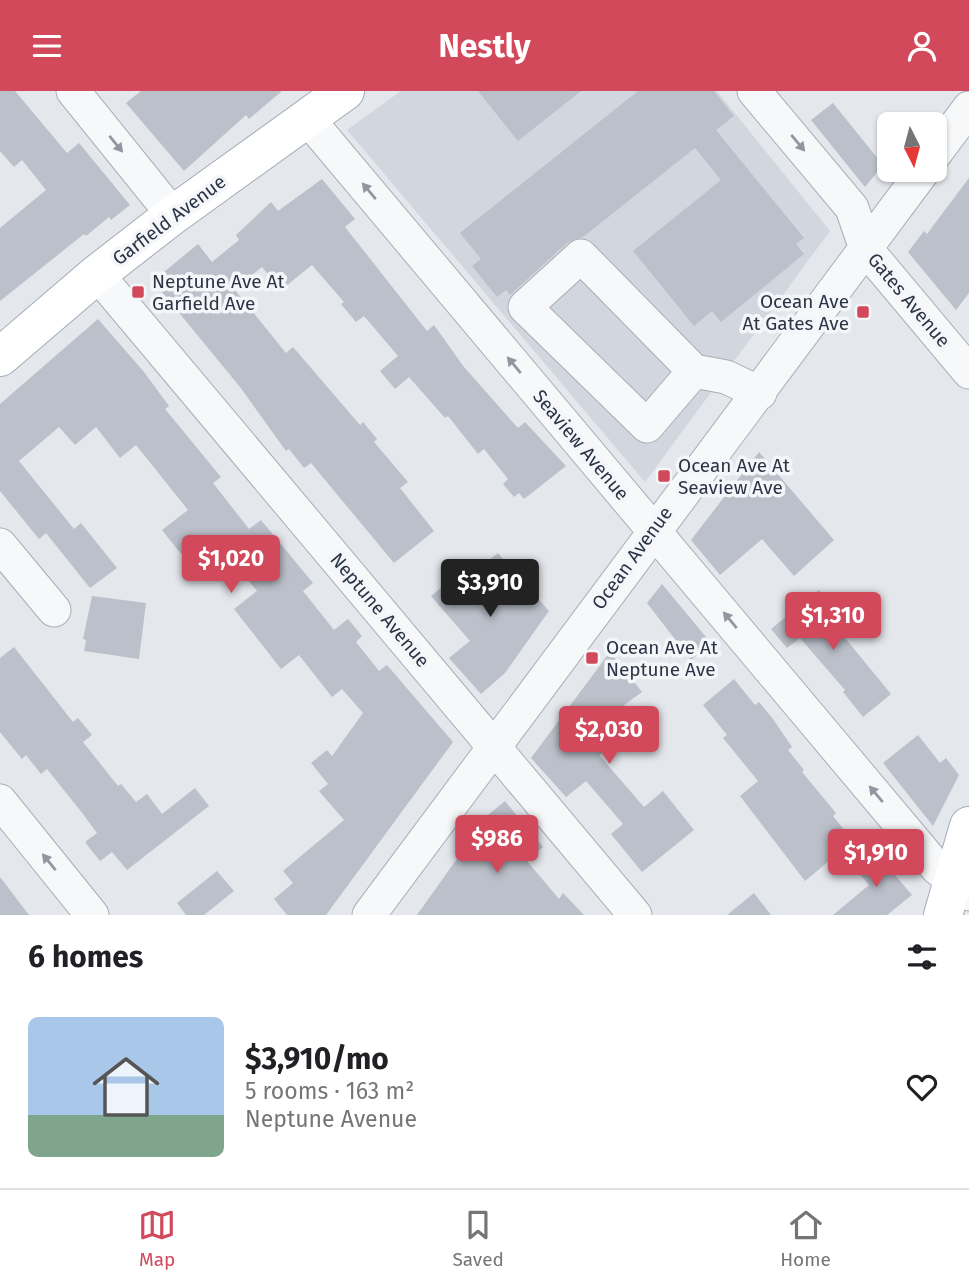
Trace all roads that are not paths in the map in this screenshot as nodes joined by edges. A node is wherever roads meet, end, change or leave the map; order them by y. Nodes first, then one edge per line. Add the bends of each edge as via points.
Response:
1 (73, 91) edge
2 (345, 91) edge
3 (754, 91) edge
4 (969, 108) edge
5 (308, 119) junction
6 (947, 138) edge
7 (915, 182) edge
8 (173, 215) junction
9 (866, 249) junction
10 (97, 274) junction
11 (0, 357) edge
12 (694, 371) junction
13 (969, 372) edge
14 (760, 393) junction
15 (654, 529) junction
16 (0, 545) edge
17 (54, 610) dead end
18 (494, 746) junction
19 (0, 801) edge
20 (969, 826) edge
21 (955, 897) edge
22 (92, 915) edge
23 (369, 915) edge
24 (635, 915) edge

1 -> 8 street
2 - 5 main road, Garfield Avenue
3 -> 9 street, Gates Avenue via 852,208
4 - 6 street
5 - 8 main road, Garfield Avenue
15 -> 5 street, Seaview Avenue
7 - 9 street, Ocean Avenue
8 - 10 main road, Garfield Avenue
9 - 13 street, Gates Avenue
9 - 14 street, Ocean Avenue
10 - 11 main road, Garfield Avenue
10 - 18 street, Neptune Avenue
12 - 12 street via 581,256 525,307 647,426
12 - 14 street via 726,377
14 - 15 street, Ocean Avenue
15 - 18 street, Ocean Avenue
21 -> 15 street, Seaview Avenue via 937,868
16 - 17 street
18 - 23 street, Ocean Avenue
18 - 24 street, Neptune Avenue
22 -> 19 street
20 - 21 main road

